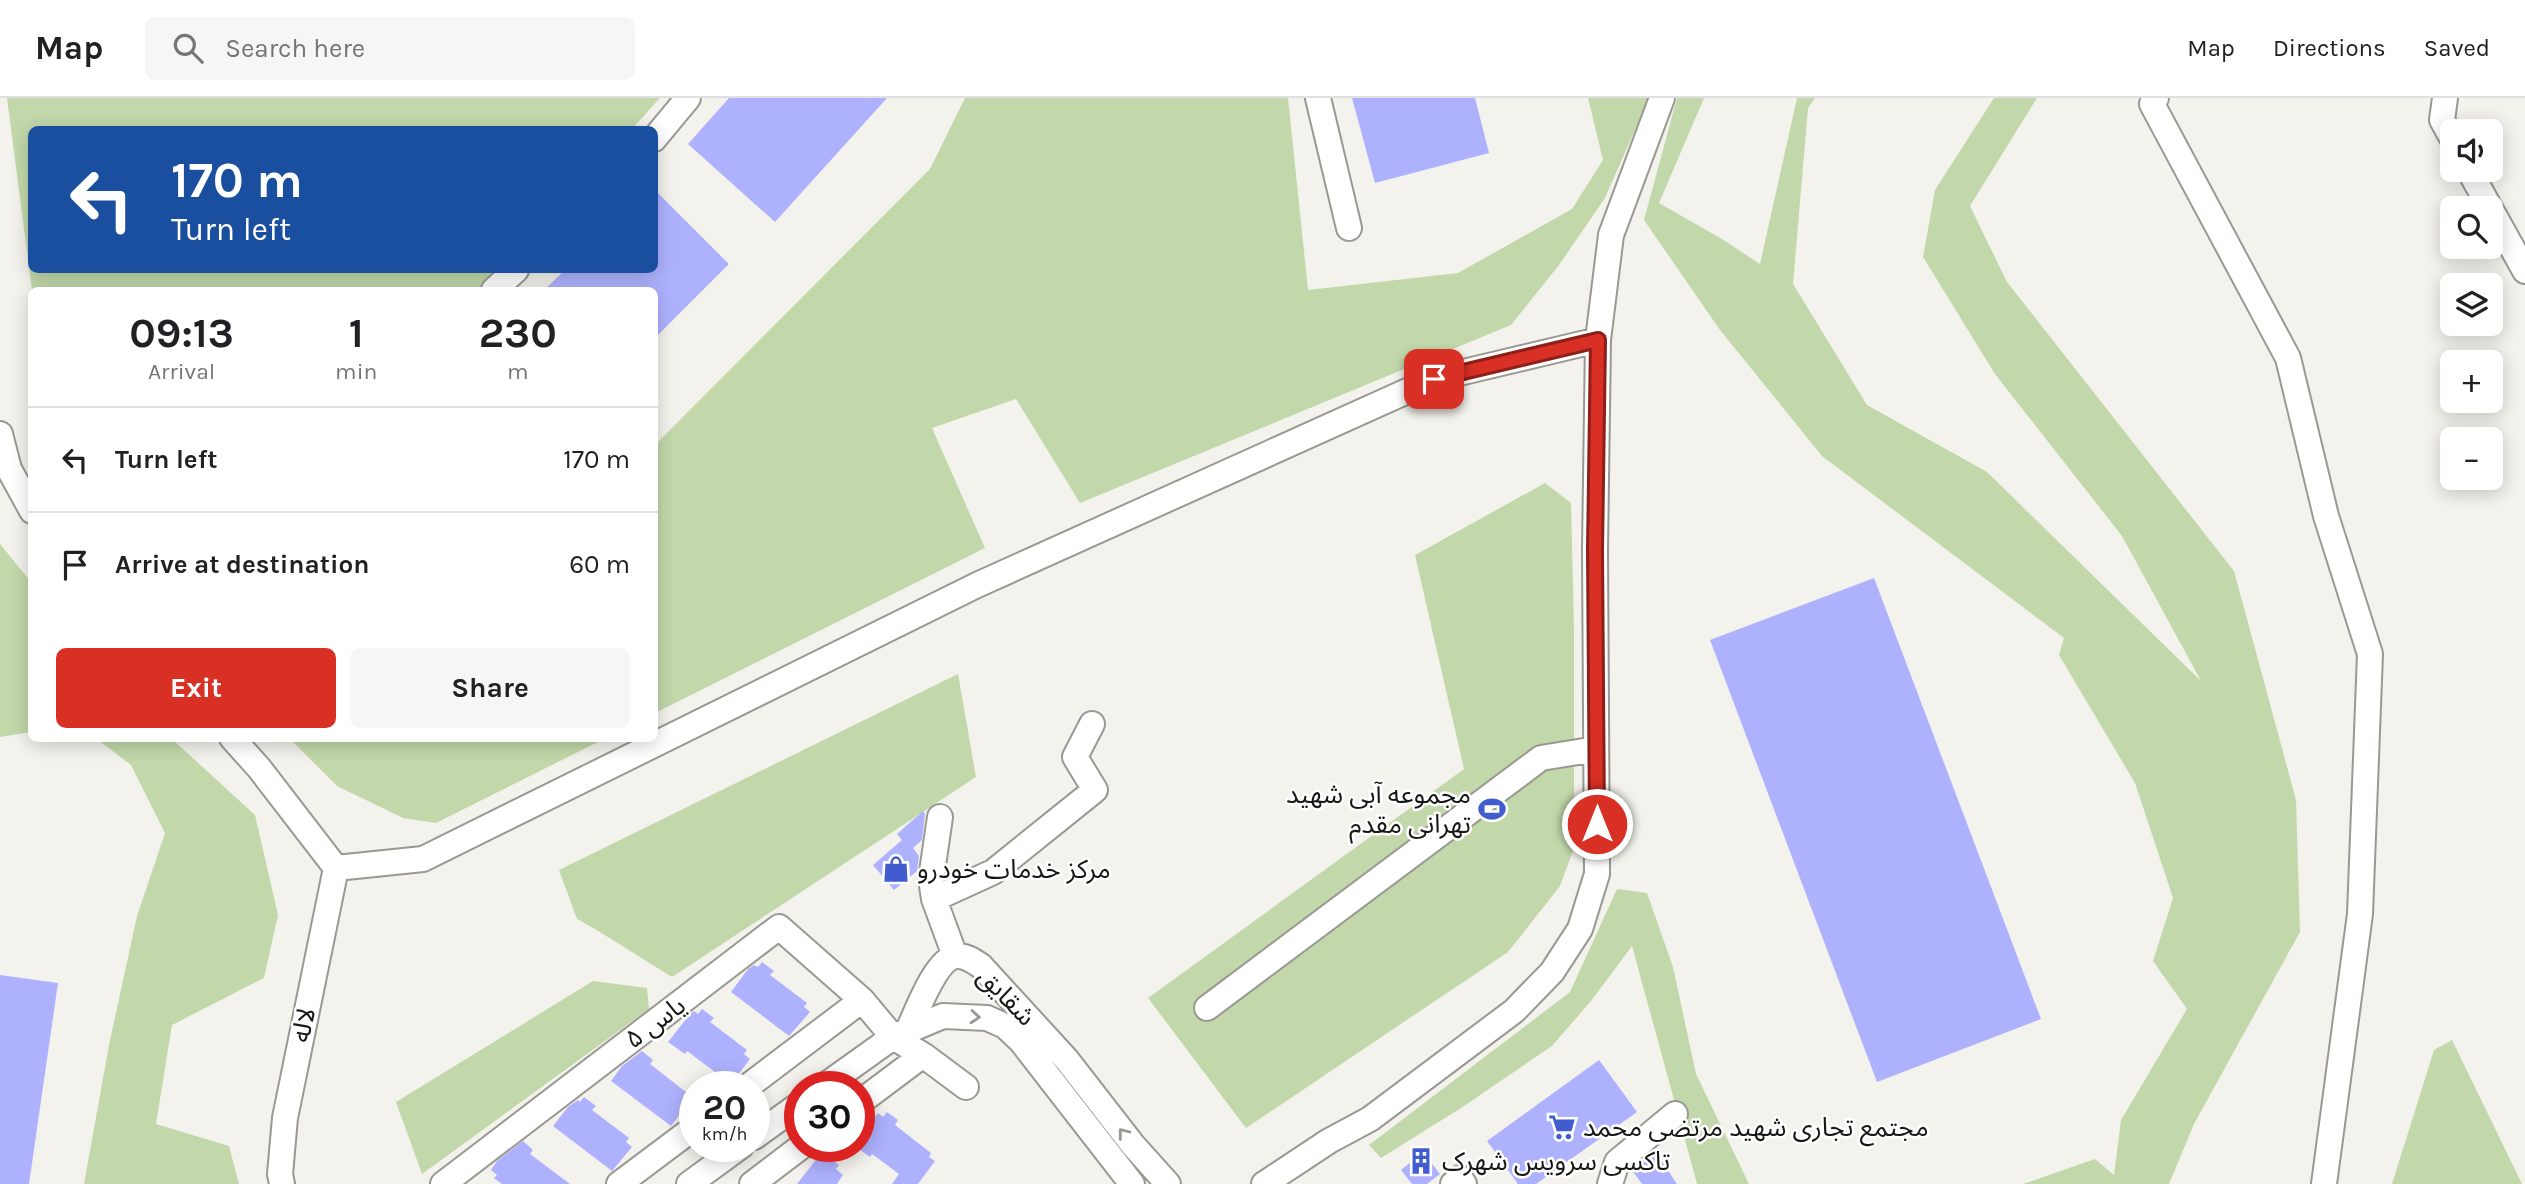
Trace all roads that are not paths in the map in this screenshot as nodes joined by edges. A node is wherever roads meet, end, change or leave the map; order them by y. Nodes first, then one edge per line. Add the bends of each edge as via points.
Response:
1 (688, 98) edge
2 (1318, 98) edge
3 (1662, 98) edge
4 (2156, 98) edge
5 (2445, 98) edge
6 (2442, 119) edge
7 (658, 134) edge
8 (2476, 182) edge
9 (1349, 228) dead end
10 (2525, 271) edge
11 (513, 273) edge
12 (497, 287) edge
13 (1598, 340) junction
14 (0, 434) edge
15 (28, 505) edge
16 (1092, 724) dead end
17 (236, 742) edge
18 (1596, 749) junction
19 (940, 817) dead end
20 (336, 868) junction
21 (934, 899) junction
22 (955, 956) junction
23 (862, 1000) junction
24 (1208, 1008) dead end
25 (901, 1032) junction
26 (923, 1055) junction
27 (768, 1071) edge
28 (846, 1071) edge
29 (966, 1087) dead end
30 (875, 1091) edge
31 (1675, 1114) dead end
32 (1370, 1119) junction
33 (679, 1143) edge
34 (784, 1160) edge
35 (719, 1162) edge
36 (645, 1177) edge
37 (282, 1184) edge
38 (443, 1184) edge
39 (619, 1184) edge
40 (688, 1184) edge
41 (752, 1184) edge
42 (1132, 1184) edge
43 (1168, 1184) edge
44 (1264, 1184) edge
45 (1296, 1184) edge
46 (1453, 1184) edge
47 (1464, 1184) edge
48 (1610, 1184) edge
49 (2324, 1184) edge

1 - 7 street
2 - 9 street
3 - 13 street via 1611,235
4 - 49 street via 2152,104 2288,358 2326,516 2370,654 2360,914
5 - 6 street
8 - 10 street
11 - 12 street
13 - 18 street
13 - 20 street via 1434,379 977,585 423,859
14 - 15 street via 9,469
16 - 21 street via 1075,757 1095,790 993,872
17 - 20 street
18 - 24 street via 1541,758
18 - 32 street via 1597,874 1580,929 1552,972 1514,1011
19 - 21 street via 931,878
20 - 37 street, لاله via 285,1118
21 - 22 street
22 - 25 street, شقایق via 937,971
43 -> 22 street, شقایق via 1132,1145 1068,1060 981,965
23 - 25 street, یاس ۵
23 - 27 street
23 - 38 street, یاس ۵ via 779,927
25 - 26 street, یاس ۵
25 - 28 street
25 -> 42 street, شقایق via 943,1016 987,1018 1005,1026
26 - 29 street, یاس ۵
26 - 30 street
31 - 48 street via 1617,1162
32 - 44 street
32 - 45 street via 1338,1152
33 - 36 street
34 - 41 street
35 - 40 street
36 - 39 street
46 - 47 street via 1460,1178

